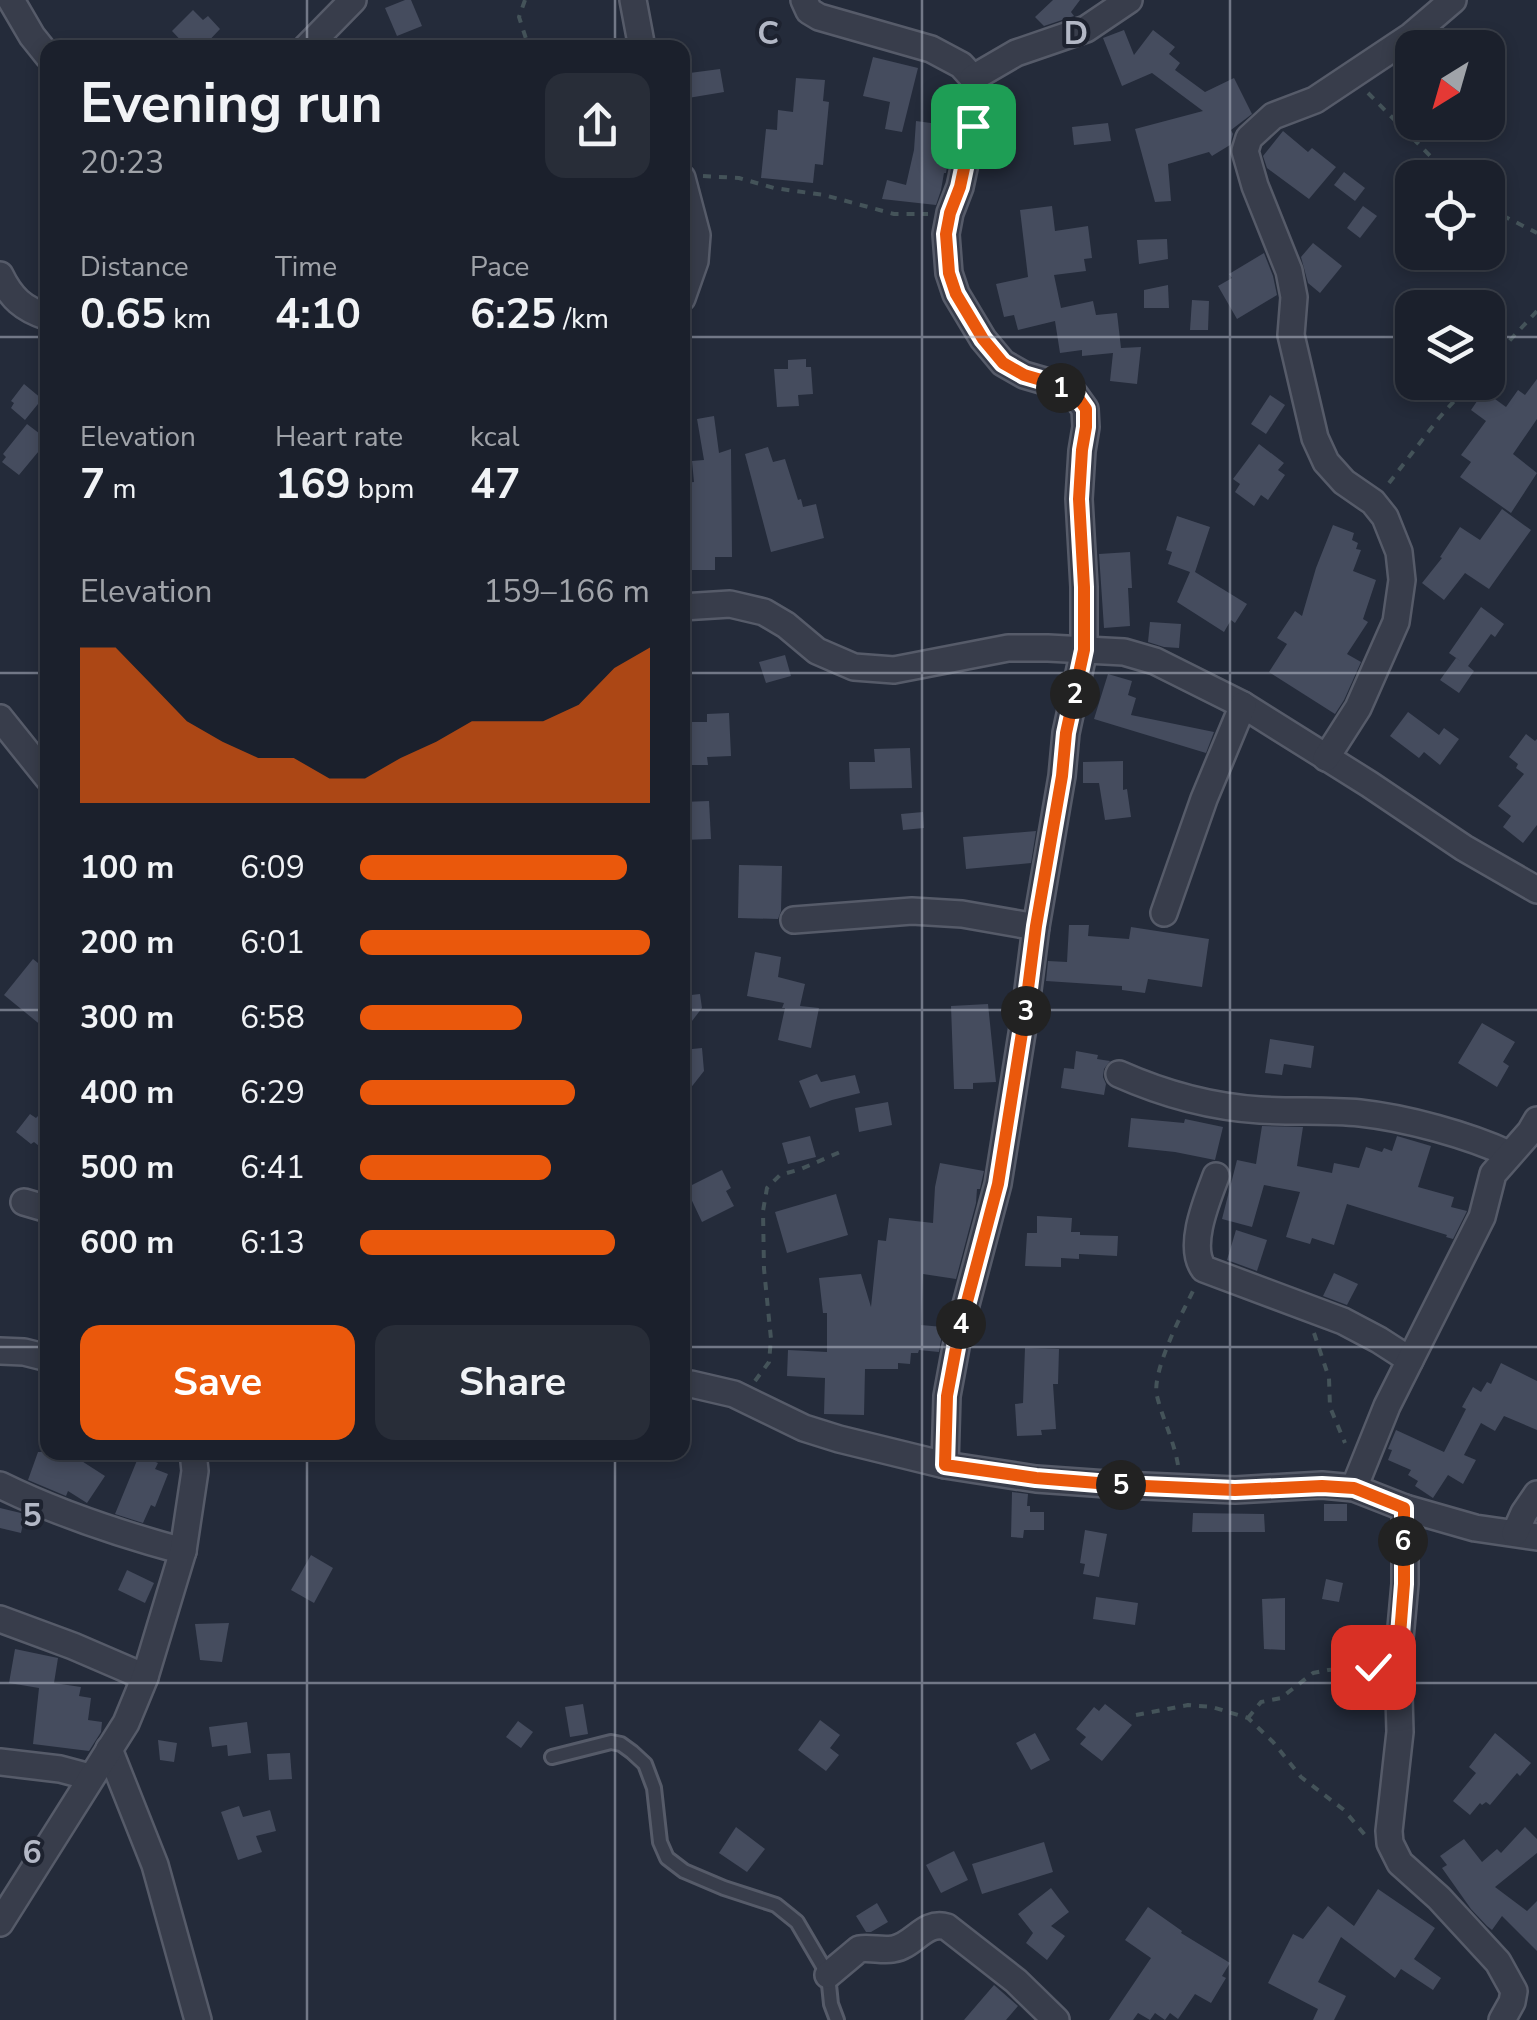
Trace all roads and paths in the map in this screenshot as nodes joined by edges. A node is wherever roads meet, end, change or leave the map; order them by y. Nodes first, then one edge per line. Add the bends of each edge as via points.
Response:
1 (11, 0) edge
2 (353, 0) edge
3 (524, 0) edge
4 (632, 0) edge
5 (804, 0) edge
6 (1129, 0) edge
7 (1453, 0) edge
8 (314, 40) edge
9 (527, 40) edge
10 (640, 40) edge
11 (40, 46) edge
12 (1349, 77) junction
13 (973, 78) junction
14 (1435, 160) edge
15 (690, 182) edge
16 (690, 208) edge
17 (950, 213) junction
18 (1505, 217) edge
19 (1537, 233) edge
20 (0, 275) edge
21 (690, 275) edge
22 (1537, 310) edge
23 (40, 314) edge
24 (1505, 345) edge
25 (1455, 400) edge
26 (1373, 502) junction
27 (690, 606) edge
28 (1084, 650) junction
29 (1242, 705) junction
30 (0, 718) edge
31 (1326, 758) junction
32 (40, 768) edge
33 (1537, 890) edge
34 (1164, 913) dead end
35 (794, 920) dead end
36 (1036, 926) junction
37 (1120, 1074) dead end
38 (1537, 1120) edge
39 (840, 1152) dead end
40 (1508, 1154) junction
41 (1216, 1176) dead end
42 (1204, 1268) junction
43 (1302, 1306) junction
44 (0, 1351) edge
45 (40, 1356) edge
46 (1410, 1360) junction
47 (690, 1384) edge
48 (734, 1394) junction
49 (194, 1460) edge
50 (945, 1465) junction
51 (1357, 1481) junction
52 (0, 1485) edge
53 (1187, 1489) junction
54 (1537, 1494) edge
55 (1404, 1508) junction
56 (1526, 1535) edge
57 (183, 1551) junction
58 (0, 1619) edge
59 (1398, 1660) junction
60 (145, 1677) junction
61 (1136, 1715) dead end
62 (1248, 1718) junction
63 (109, 1749) junction
64 (552, 1756) dead end
65 (0, 1762) edge
66 (90, 1777) junction
67 (1394, 1853) junction
68 (0, 1923) edge
69 (828, 1976) junction
70 (198, 2020) edge
71 (838, 2020) edge
72 (1056, 2020) edge
73 (1502, 2020) edge

1 - 11 street
2 - 8 street
3 - 9 path via 519,17
4 - 10 street
5 - 13 street via 819,18 931,49 962,64
6 - 13 street via 1086,29 1016,53
7 - 12 street
12 - 14 path
12 - 26 street via 1273,116 1245,151 1290,271 1291,335 1315,438 1344,482
13 - 17 street via 973,126
15 - 17 path via 739,178 894,214
16 - 21 street via 698,235
17 - 28 street via 949,273 983,339 1003,363 1076,395 1086,409 1079,499
18 - 19 path
20 - 23 street via 14,299
22 - 24 path
25 - 26 path
26 - 31 street via 1398,552 1400,603 1358,708
27 - 28 street via 730,604 764,612 817,651 854,667 894,670 1008,648
28 - 29 street via 1155,661
28 - 36 street
29 - 31 street
29 - 34 street
30 - 32 street
31 - 33 street
35 - 36 street via 912,911
36 - 50 street via 998,1184 947,1396
37 - 40 street via 1202,1102 1365,1114 1484,1142
38 - 40 street
39 - 48 path via 780,1175 767,1188 769,1362
40 - 46 street
41 - 42 street via 1196,1251
42 - 43 street
42 - 53 path via 1156,1385
43 - 46 street
43 - 51 path via 1326,1365 1330,1407
44 - 45 street
46 - 51 street
47 - 48 street
48 - 50 street via 804,1428
49 - 57 street
50 - 53 street
51 - 53 street
51 - 55 street
52 - 57 street
54 - 56 street via 1524,1512
55 - 56 street
55 - 59 street
57 - 60 street
58 - 60 street
59 - 62 path via 1312,1673 1281,1698 1261,1702
59 - 67 street via 1400,1732 1389,1831
60 - 63 street
61 - 62 path via 1188,1704
62 - 67 path via 1300,1777 1372,1842
63 - 66 street
63 - 70 street via 155,1866
64 - 69 lane via 622,1744 645,1764 668,1858 724,1888 776,1905 798,1922
65 - 66 street
66 - 68 street
67 - 73 street via 1498,1962 1514,1991
69 - 71 lane
69 - 72 street via 859,1950 896,1949 937,1924 1016,1981

